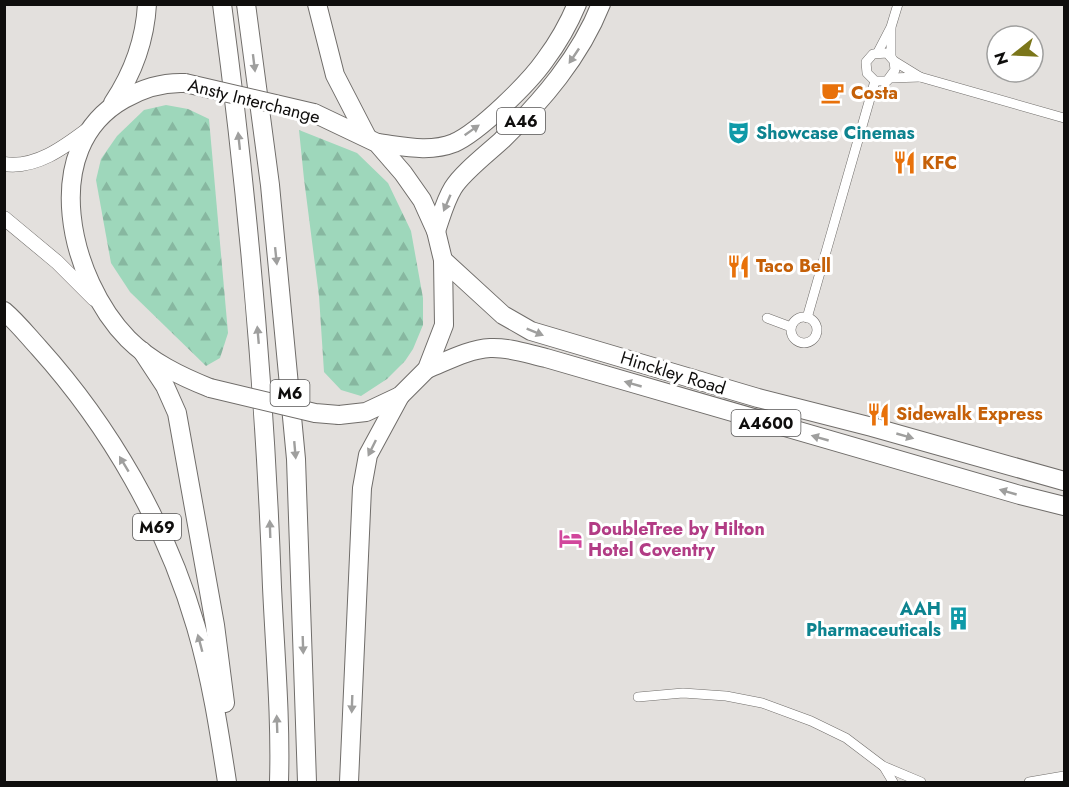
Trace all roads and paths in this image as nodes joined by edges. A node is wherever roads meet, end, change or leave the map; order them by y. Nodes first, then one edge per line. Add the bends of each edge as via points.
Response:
1 (147, 4) edge
2 (222, 4) edge
3 (246, 4) edge
4 (317, 4) edge
5 (577, 4) edge
6 (601, 4) edge
7 (898, 4) edge
8 (891, 27) junction
9 (878, 52) junction
10 (893, 58) junction
11 (920, 77) junction
12 (891, 78) junction
13 (875, 81) junction
14 (112, 106) junction
15 (1065, 118) edge
16 (91, 127) junction
17 (372, 140) junction
18 (4, 164) edge
19 (4, 218) edge
20 (436, 231) junction
21 (443, 260) junction
22 (4, 311) edge
23 (767, 318) dead end
24 (807, 318) junction
25 (112, 319) junction
26 (791, 327) junction
27 (142, 351) junction
28 (427, 369) junction
29 (400, 396) junction
30 (1065, 481) edge
31 (1065, 506) edge
32 (638, 697) dead end
33 (883, 766) junction
34 (1065, 776) edge
35 (227, 783) edge
36 (233, 783) edge
37 (279, 783) edge
38 (307, 783) edge
39 (349, 783) edge
40 (893, 783) edge
41 (921, 783) edge
42 (1029, 783) edge

1 - 14 highway via 139,53
37 -> 2 highway, M6 via 259,338
3 -> 38 highway, M6 via 270,185 296,459
4 - 17 highway via 335,75
17 -> 5 highway, A46 via 432,148 454,143 476,129 545,60
6 -> 20 highway, A46 via 574,56 550,88 454,186
7 - 8 street
8 - 9 street
8 - 10 street
9 - 10 street
9 - 13 street via 866,64 867,73
10 - 11 street
10 - 12 street via 895,70
11 - 12 street
11 - 15 street
12 - 13 street
13 - 24 street
14 - 16 highway, Ansty Interchange
14 - 17 highway, Ansty Interchange, bridge via 148,88 184,83 314,112
16 - 18 main road via 51,154 27,163
16 - 25 highway, Ansty Interchange via 74,168 71,212 84,269
17 - 20 highway, Ansty Interchange via 422,200
19 - 25 main road via 57,262
20 - 21 highway, Ansty Interchange
21 - 28 highway, Ansty Interchange via 444,325
21 -> 30 highway, Hinckley Road / A4600 via 503,315 531,331 758,398
35 -> 22 highway, M69 via 195,625 151,514 125,465 82,400
23 - 26 street
24 - 26 street via 796,320
24 - 26 street via 817,326 816,336 810,342 797,342
25 - 27 highway, Ansty Interchange
27 - 29 highway, Ansty Interchange, bridge via 180,376 210,388 315,413 366,411
27 - 36 highway via 177,413 215,625
28 - 29 highway, Ansty Interchange
31 -> 28 highway, Hinckley Road / A4600 via 503,348 467,353
29 -> 39 highway via 368,455 362,488
32 - 33 street via 683,693 762,703 850,740
33 - 40 street
33 - 41 street
34 - 42 street

